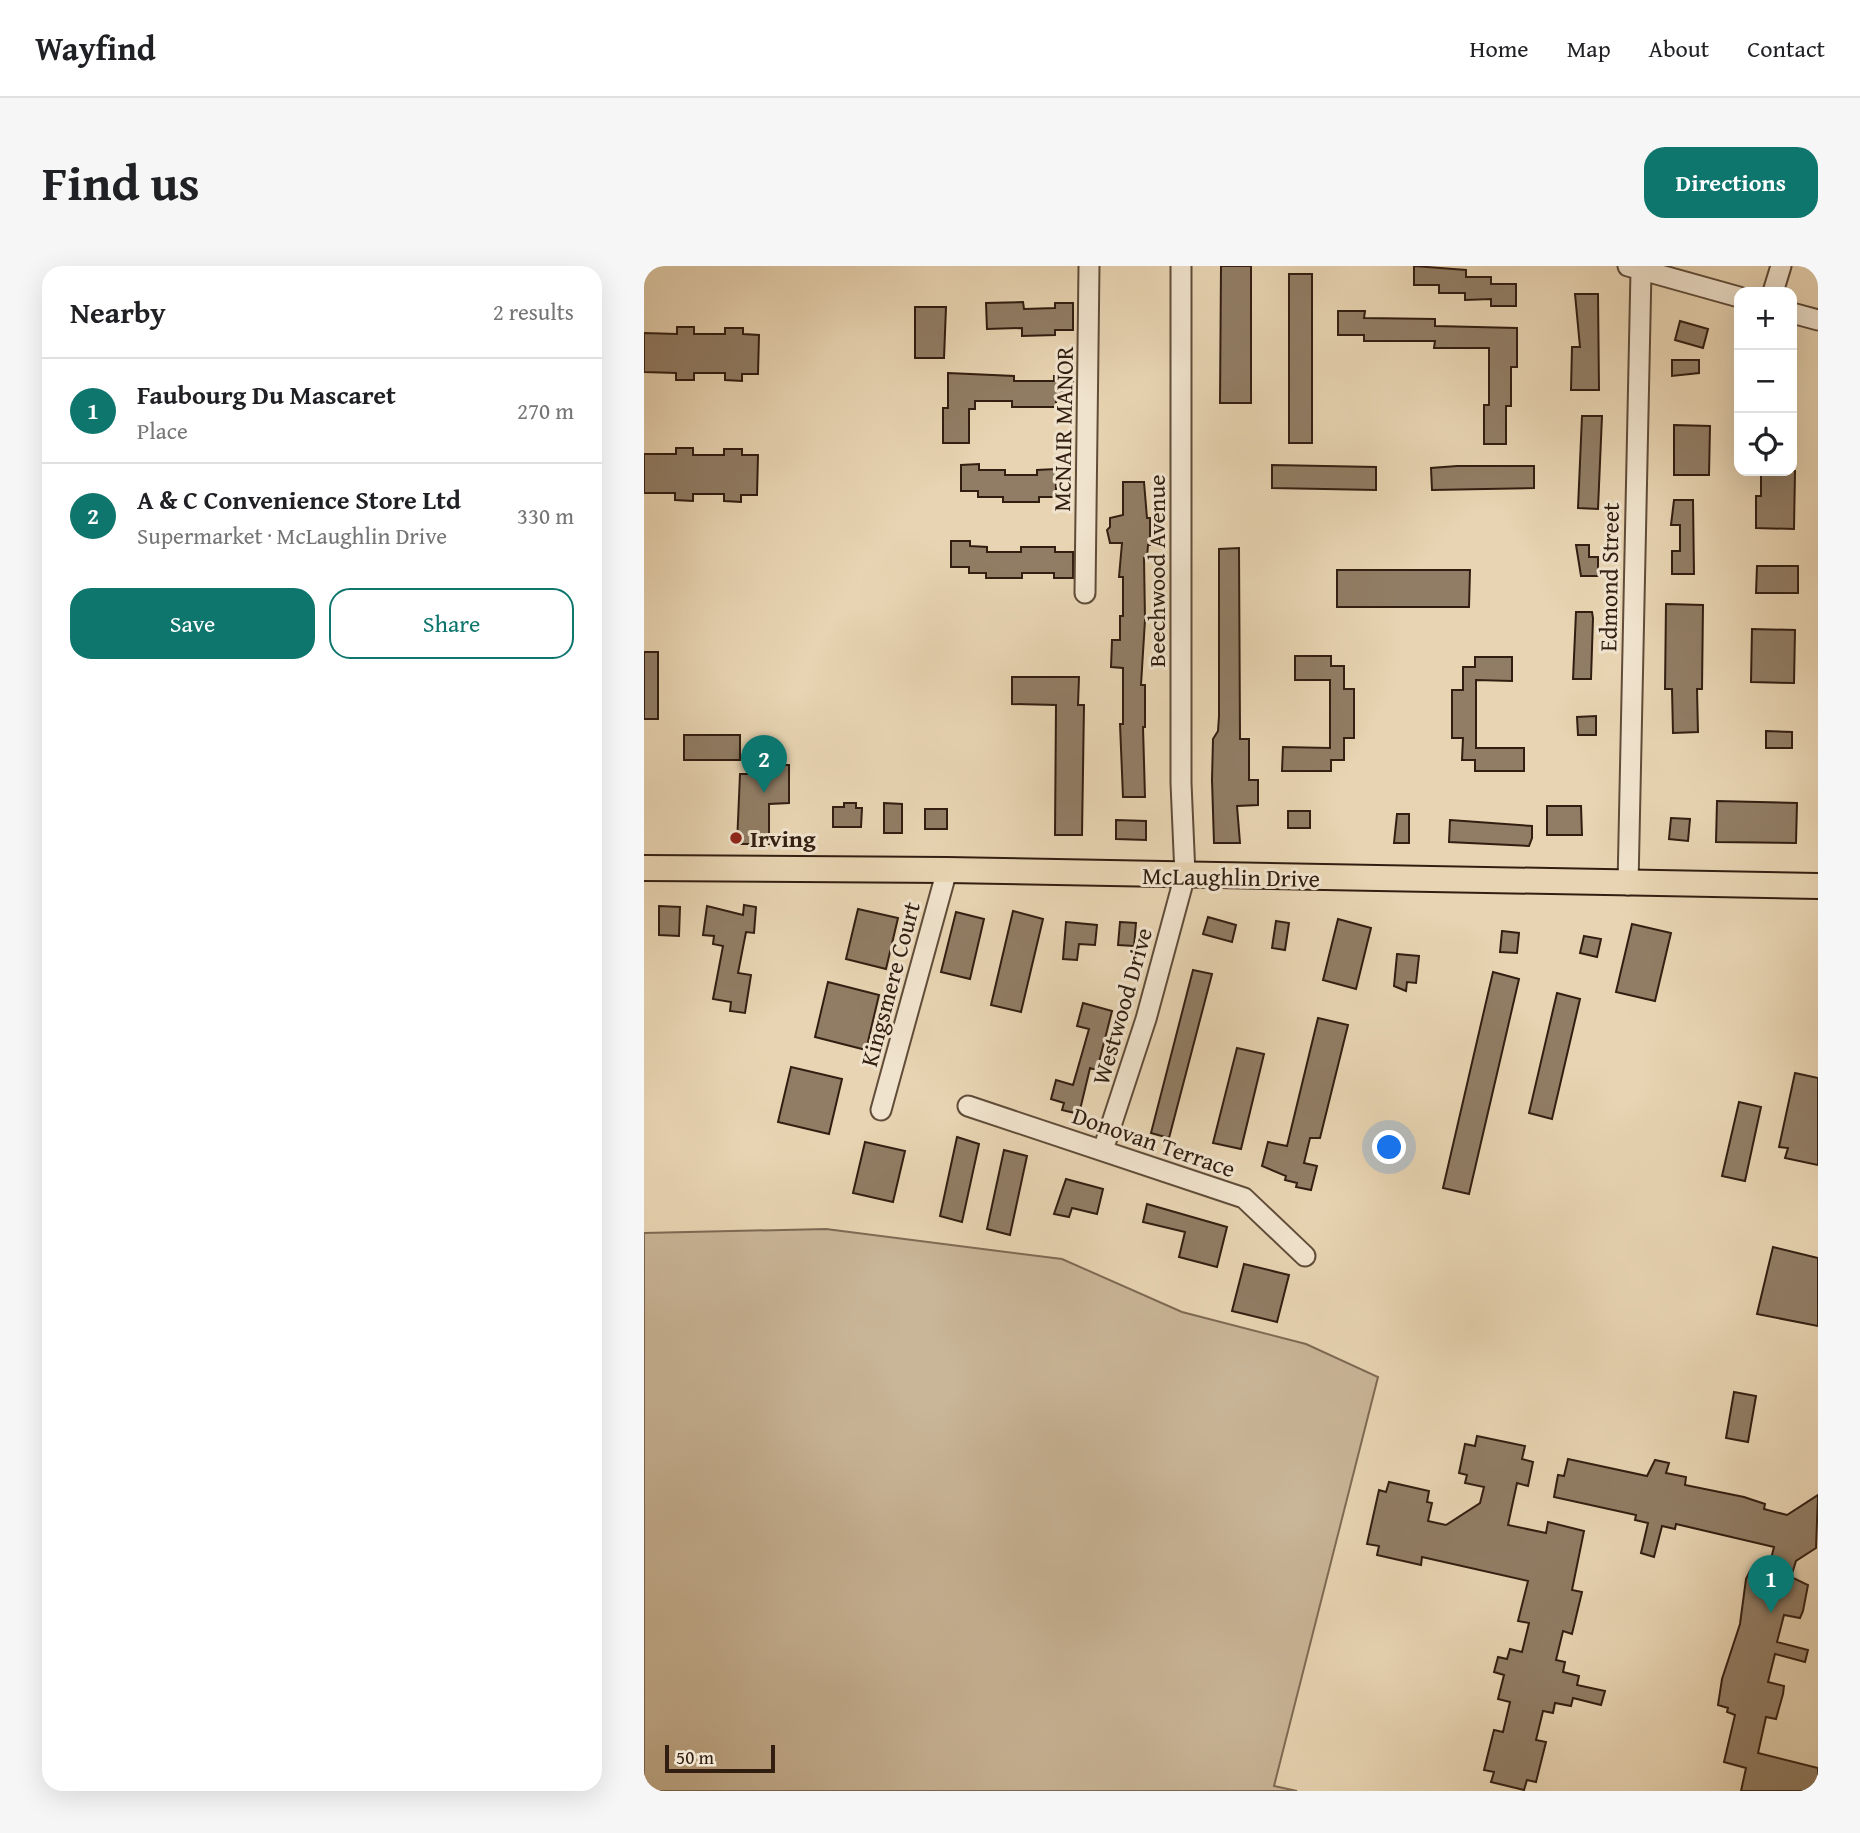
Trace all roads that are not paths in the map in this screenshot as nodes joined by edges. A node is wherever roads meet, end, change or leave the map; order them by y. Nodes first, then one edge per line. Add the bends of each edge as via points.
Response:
1 (1089, 266) edge
2 (1181, 266) edge
3 (1780, 266) edge
4 (1634, 269) edge
5 (1774, 287) edge
6 (1734, 296) edge
7 (1797, 314) edge
8 (1818, 320) edge
9 (1086, 593) dead end
10 (644, 868) edge
11 (947, 870) junction
12 (1185, 875) junction
13 (1629, 885) junction
14 (1818, 886) edge
15 (968, 1106) dead end
16 (881, 1110) dead end
17 (1104, 1150) junction
18 (1305, 1256) dead end

1 - 9 street, McNAIR MANOR
2 - 12 street, Beechwood Avenue
3 - 5 street
4 - 6 street
4 - 13 street, Edmond Street
7 - 8 street
10 - 11 main road, McLaughlin Drive
11 - 12 main road, McLaughlin Drive
11 - 16 street, Kingsmere Court
12 - 13 main road, McLaughlin Drive
12 - 17 street, Westwood Drive
13 - 14 main road, McLaughlin Drive
15 - 17 street, Donovan Terrace
17 - 18 street, Donovan Terrace via 1244,1198

